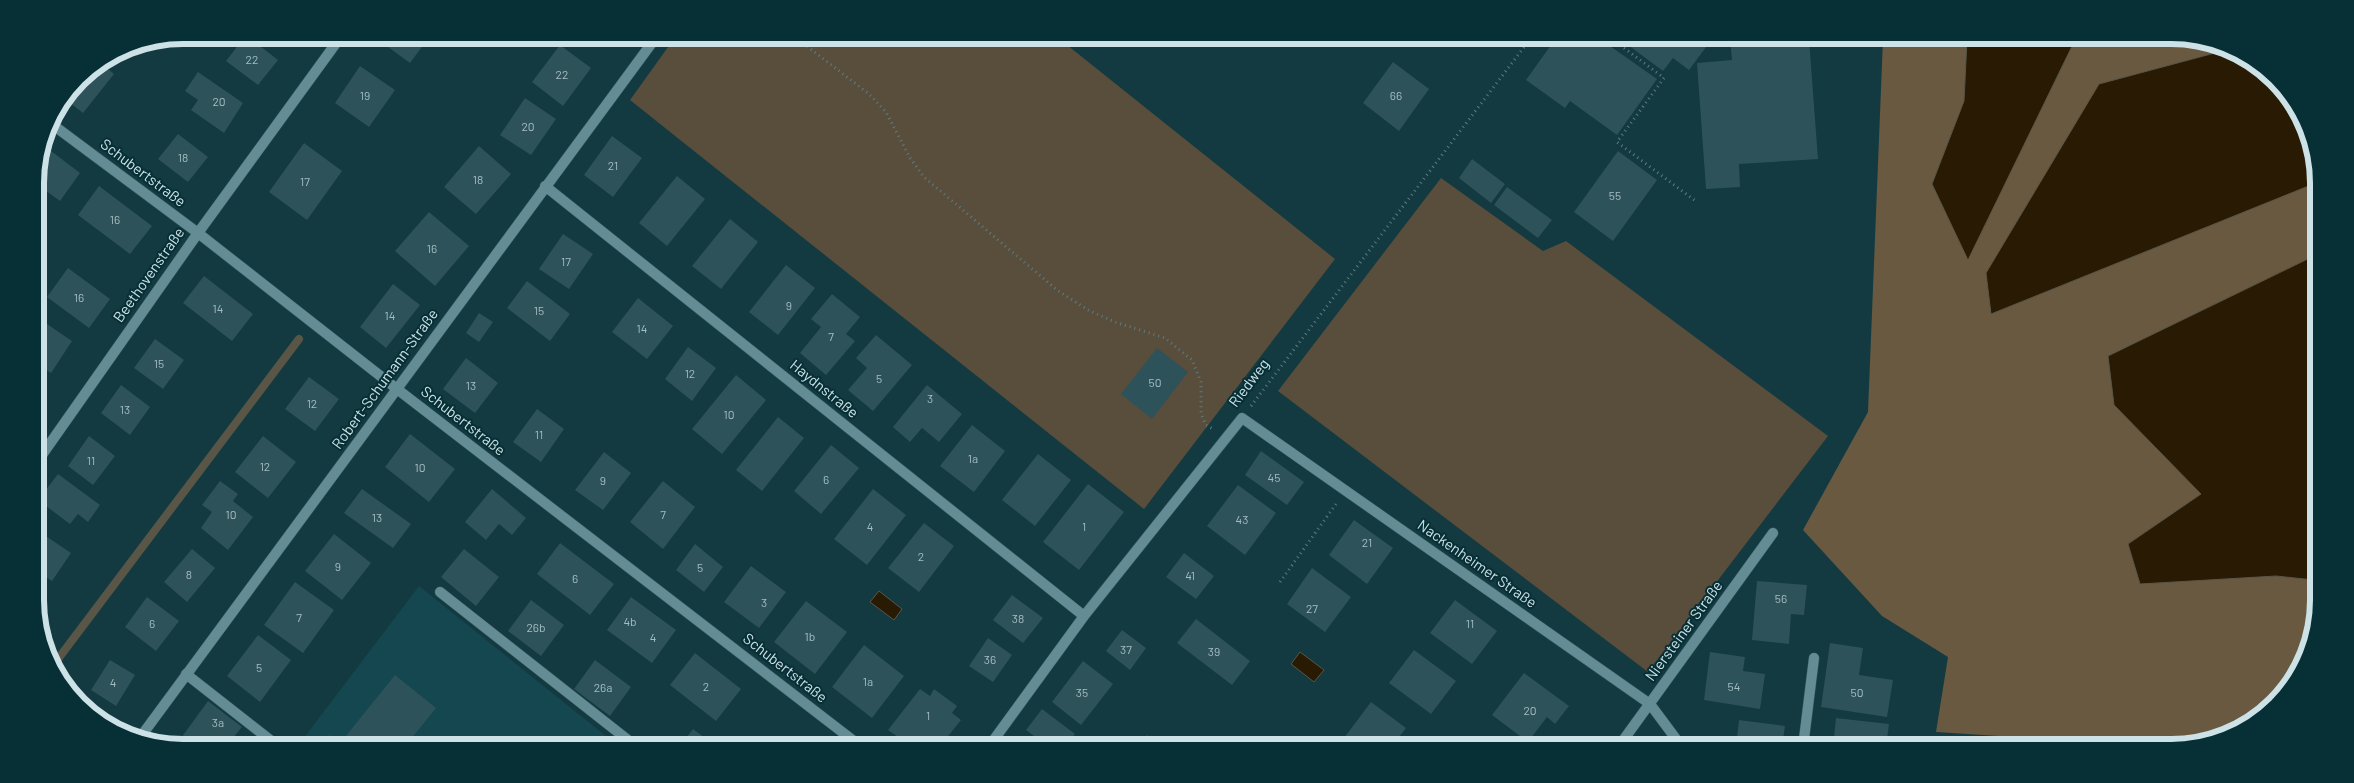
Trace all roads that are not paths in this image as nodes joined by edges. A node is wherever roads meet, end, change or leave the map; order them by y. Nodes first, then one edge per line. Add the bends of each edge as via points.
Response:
1 (335, 44) edge
2 (651, 44) edge
3 (55, 127) edge
4 (545, 186) junction
5 (198, 233) junction
6 (397, 389) junction
7 (1242, 418) joint
8 (44, 452) edge
9 (1773, 532) dead end
10 (440, 592) dead end
11 (1084, 616) junction
12 (1814, 658) dead end
13 (186, 674) junction
14 (1650, 704) junction
15 (143, 734) edge
16 (267, 739) edge
17 (627, 739) edge
18 (851, 739) edge
19 (994, 739) edge
20 (1624, 739) edge
21 (1677, 739) edge
22 (1804, 739) edge

1 - 5 street, Beethovenstraße
2 - 4 street, Robert-Schumann-Straße
3 - 5 street, Schubertstraße
4 - 6 street, Robert-Schumann-Straße
4 - 11 street, Haydnstraße
5 - 6 street, Schubertstraße
5 - 8 street, Beethovenstraße
6 - 13 street, Robert-Schumann-Straße
6 - 18 street, Schubertstraße
7 - 11 street, Riedweg
7 - 14 street, Nackenheimer Straße
9 - 14 street, Niersteiner Straße
10 - 17 street
11 - 19 street, Riedweg
12 - 22 street
13 - 15 street, Robert-Schumann-Straße
13 - 16 street
14 - 20 street, Niersteiner Straße
14 - 21 street, Nackenheimer Straße

